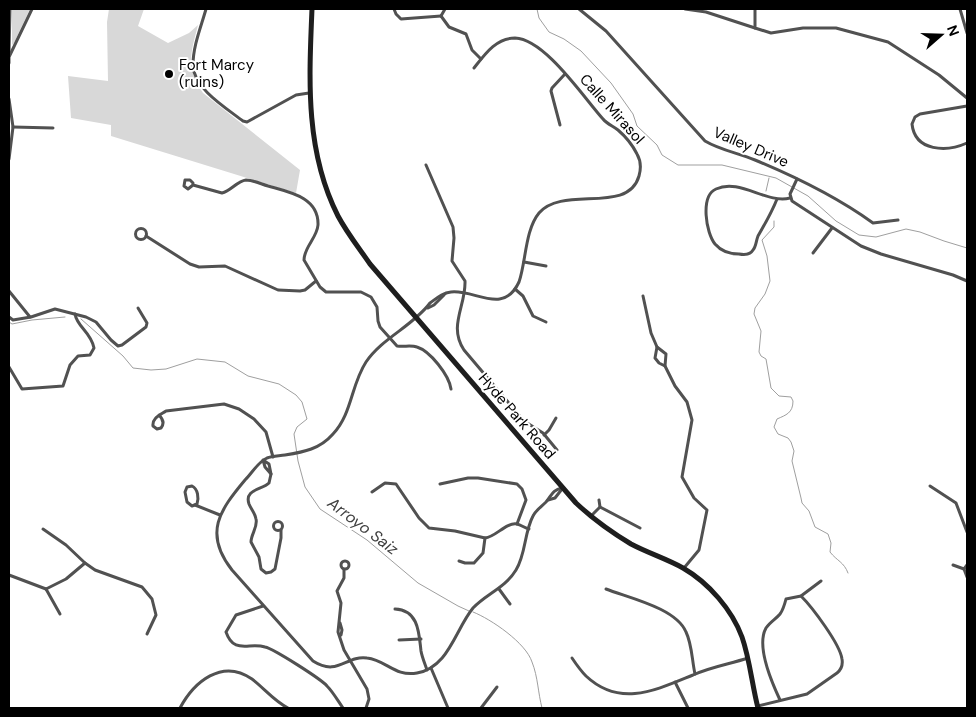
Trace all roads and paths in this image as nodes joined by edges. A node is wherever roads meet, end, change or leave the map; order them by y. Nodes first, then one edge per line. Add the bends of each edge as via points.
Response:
1 (10, 9) edge
2 (32, 9) edge
3 (206, 9) edge
4 (312, 9) edge
5 (394, 9) edge
6 (446, 9) edge
7 (580, 9) edge
8 (684, 9) edge
9 (755, 9) edge
10 (960, 9) edge
11 (441, 16) junction
12 (755, 28) junction
13 (967, 33) edge
14 (10, 57) edge
15 (482, 59) junction
16 (9, 63) edge
17 (474, 68) dead end
18 (565, 74) junction
19 (309, 93) junction
20 (967, 98) edge
21 (9, 99) edge
22 (967, 106) edge
23 (560, 125) dead end
24 (13, 127) junction
25 (53, 128) dead end
26 (967, 143) edge
27 (9, 159) edge
28 (426, 164) dead end
29 (797, 179) junction
30 (193, 185) dead end
31 (790, 198) junction
32 (778, 199) junction
33 (898, 220) dead end
34 (832, 228) junction
35 (146, 236) dead end
36 (813, 253) dead end
37 (524, 262) junction
38 (546, 266) dead end
39 (316, 281) junction
40 (967, 281) edge
41 (515, 289) junction
42 (9, 291) edge
43 (463, 293) junction
44 (643, 296) dead end
45 (138, 308) dead end
46 (75, 314) junction
47 (9, 317) edge
48 (31, 317) junction
49 (416, 317) junction
50 (546, 322) dead end
51 (390, 339) junction
52 (656, 348) junction
53 (665, 366) junction
54 (9, 367) edge
55 (451, 389) dead end
56 (159, 415) dead end
57 (556, 418) dead end
58 (544, 435) junction
59 (557, 450) dead end
60 (273, 457) junction
61 (263, 460) junction
62 (440, 484) dead end
63 (930, 486) dead end
64 (562, 488) junction
65 (372, 492) dead end
66 (548, 500) junction
67 (598, 500) dead end
68 (195, 505) junction
69 (600, 507) junction
70 (220, 515) junction
71 (591, 516) junction
72 (517, 524) junction
73 (43, 528) dead end
74 (640, 528) dead end
75 (529, 529) junction
76 (281, 530) dead end
77 (967, 532) edge
78 (486, 538) junction
79 (459, 561) dead end
80 (85, 563) junction
81 (953, 565) dead end
82 (966, 567) edge
83 (684, 569) junction
84 (344, 570) dead end
85 (9, 575) edge
86 (967, 577) edge
87 (821, 582) dead end
88 (46, 589) junction
89 (499, 589) junction
90 (606, 589) dead end
91 (802, 596) junction
92 (510, 604) dead end
93 (263, 606) junction
94 (395, 609) dead end
95 (60, 614) dead end
96 (147, 634) dead end
97 (420, 639) junction
98 (399, 640) dead end
99 (572, 658) dead end
100 (748, 658) junction
101 (350, 661) junction
102 (429, 669) junction
103 (695, 674) junction
104 (676, 682) junction
105 (497, 687) dead end
106 (780, 700) junction
107 (758, 707) edge
108 (180, 708) edge
109 (288, 708) edge
110 (343, 708) edge
111 (366, 708) edge
112 (448, 708) edge
113 (481, 708) edge
114 (688, 708) edge

1 - 14 street
2 - 14 street
3 - 19 street via 193,67 201,86 216,100 245,122 296,95
4 - 19 main road, Hyde Park Road
5 - 11 street via 401,19
6 - 11 street
7 - 29 street, Valley Drive via 606,31 702,139
8 - 12 street via 706,12
9 - 12 street
10 - 13 street
11 - 15 street via 449,27 466,34 472,50
12 - 20 street via 771,33 803,28 836,28 888,42 939,75
14 - 16 street
15 - 17 street, Calle Mirasol
15 - 18 street, Calle Mirasol via 502,40 514,38 535,45
18 - 23 street via 551,91
18 - 37 street, Calle Mirasol via 604,121 618,129 634,148 639,158 640,173 633,188 621,195 563,201 543,209 531,227
19 - 49 main road, Hyde Park Road via 315,150 338,215 370,264
21 - 24 street
22 - 26 street via 920,114 912,124 917,138 927,147 951,149
24 - 25 street
24 - 27 street
28 - 43 street via 453,227 452,261 465,282
29 - 31 street
29 - 33 street, Valley Drive via 844,203 873,223
30 - 39 street via 222,193 249,180 307,200 316,212 318,228 304,258
31 - 32 street
31 - 34 street via 794,204
32 - 32 street via 733,187 721,187 710,192 706,206 709,231 715,244 731,253 750,253
34 - 36 street
34 - 40 street via 876,253
35 - 39 street via 190,264 225,266 278,290 305,290
37 - 38 street
37 - 41 street, Calle Mirasol
39 - 51 street via 328,293 361,292 370,295 376,305 379,325
41 - 43 street via 508,296 496,299
41 - 50 street via 523,296 532,316
42 - 48 street
43 - 49 street via 445,294
43 - 58 street via 457,325 461,346 524,421
44 - 52 street
45 - 46 street via 146,327 118,346 96,322
46 - 48 street via 55,309
46 - 54 street via 94,348 90,355 78,356 70,365 63,386 22,389
47 - 48 street via 14,320
49 - 51 street
49 - 64 main road, Hyde Park Road
51 - 55 street via 399,346 415,346 428,353 448,377
51 - 60 street via 362,368 346,414 336,431 321,444 303,452
52 - 53 street via 655,358
52 - 53 street via 666,354
53 - 83 street via 687,402 692,420 682,478 694,498 707,510 699,550
56 - 60 street via 166,411 224,404 239,408 266,432
57 - 58 street
58 - 59 street
60 - 61 street
61 - 70 street via 229,499
61 - 76 street via 264,467 271,474 269,483 253,491 248,500 256,521 251,542 266,573 275,569
62 - 72 street via 478,478 517,484 526,500
63 - 77 street via 956,503
64 - 66 street via 555,498
64 - 66 street via 552,492
64 - 71 main road, Hyde Park Road
65 - 78 street via 385,483 396,484 429,528
66 - 75 street via 534,514
67 - 69 street
68 - 68 street via 198,501 196,490 189,486 185,490 186,500 189,505
68 - 70 street
69 - 71 street
69 - 74 street
70 - 93 street via 217,533 222,555
71 - 83 main road, Hyde Park Road via 632,544
72 - 75 street
72 - 78 street
73 - 80 street
75 - 89 street via 517,568
78 - 79 street via 482,554 474,563
80 - 88 street via 66,579
80 - 96 street via 95,570 142,587 152,599 156,615
81 - 82 street
82 - 86 street
83 - 100 main road, Hyde Park Road via 722,602 742,636
84 - 101 street via 344,578 337,591 341,602 340,636
85 - 88 street
87 - 91 street
88 - 95 street
89 - 92 street
89 - 102 street via 473,609 444,655
90 - 103 street via 663,610 680,620 687,633
91 - 106 street via 786,599 780,614 764,634 770,676
91 - 106 street via 816,611 840,652 842,667 809,693
93 - 101 street via 312,661 333,667
93 - 110 street via 236,616 226,632 229,640 238,646 262,646 273,650 327,685
94 - 97 street via 413,619
97 - 98 street
97 - 102 street
99 - 104 street via 585,675 599,686 615,692 651,691
100 - 103 street
100 - 107 main road, Hyde Park Road
101 - 102 street via 367,658 405,673
101 - 111 street via 367,689 369,699
102 - 112 street
103 - 104 street
104 - 114 street
105 - 113 street
106 - 107 street
108 - 109 street via 197,684 211,675 228,672 252,680

